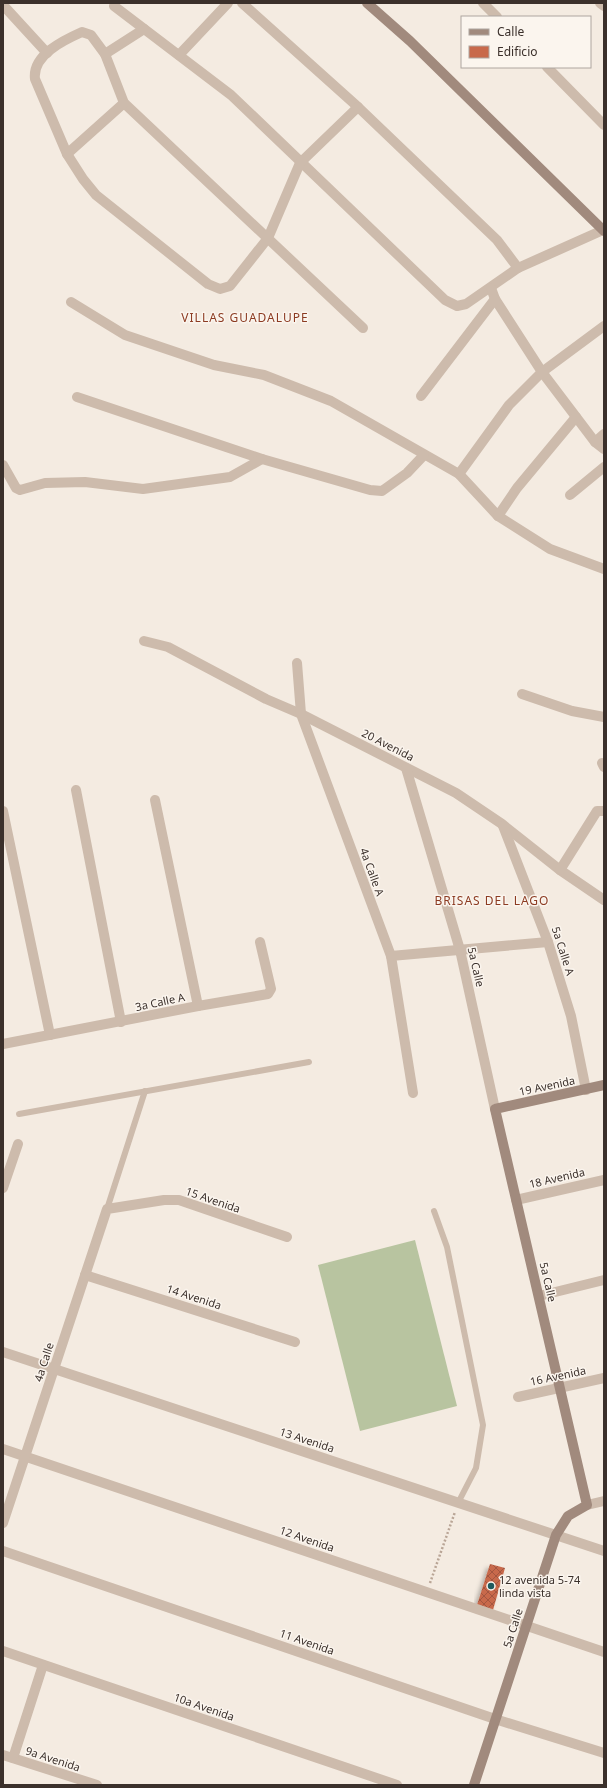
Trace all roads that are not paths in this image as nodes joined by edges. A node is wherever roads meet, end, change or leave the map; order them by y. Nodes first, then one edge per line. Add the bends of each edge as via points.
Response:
1 (228, 3) edge
2 (242, 3) edge
3 (367, 3) edge
4 (483, 3) edge
5 (600, 3) edge
6 (114, 6) dead end
7 (604, 6) edge
8 (4, 9) edge
9 (496, 16) edge
10 (144, 29) junction
11 (47, 53) junction
12 (105, 54) junction
13 (180, 55) junction
14 (547, 68) edge
15 (124, 103) junction
16 (358, 107) junction
17 (604, 125) edge
18 (67, 154) junction
19 (300, 163) junction
20 (603, 230) edge
21 (268, 238) junction
22 (518, 268) junction
23 (490, 288) junction
24 (495, 299) junction
25 (71, 302) dead end
26 (604, 326) edge
27 (363, 328) dead end
28 (542, 372) junction
29 (421, 396) dead end
30 (77, 397) dead end
31 (576, 417) junction
32 (604, 434) edge
33 (595, 442) junction
34 (604, 449) edge
35 (424, 455) junction
36 (262, 459) junction
37 (3, 465) edge
38 (604, 467) edge
39 (459, 474) junction
40 (570, 495) dead end
41 (498, 516) junction
42 (604, 569) edge
43 (144, 641) dead end
44 (297, 663) dead end
45 (522, 694) dead end
46 (300, 714) junction
47 (604, 715) edge
48 (406, 768) junction
49 (76, 790) dead end
50 (155, 800) dead end
51 (3, 811) edge
52 (604, 811) edge
53 (502, 824) junction
54 (560, 870) junction
55 (604, 900) edge
56 (260, 942) dead end
57 (548, 942) junction
58 (460, 950) junction
59 (391, 956) junction
60 (198, 1006) junction
61 (121, 1022) junction
62 (50, 1035) junction
63 (3, 1044) edge
64 (309, 1062) dead end
65 (604, 1085) edge
66 (586, 1090) junction
67 (145, 1091) junction
68 (413, 1093) dead end
69 (495, 1109) junction
70 (20, 1114) dead end
71 (18, 1144) dead end
72 (604, 1180) edge
73 (3, 1188) edge
74 (516, 1200) junction
75 (107, 1209) junction
76 (434, 1211) dead end
77 (286, 1237) dead end
78 (85, 1275) junction
79 (604, 1280) edge
80 (539, 1296) junction
81 (295, 1342) dead end
82 (3, 1352) edge
83 (54, 1369) junction
84 (604, 1378) edge
85 (560, 1388) junction
86 (518, 1398) dead end
87 (3, 1449) edge
88 (25, 1456) junction
89 (604, 1501) edge
90 (458, 1503) junction
91 (587, 1505) junction
92 (3, 1522) edge
93 (556, 1535) junction
94 (3, 1551) edge
95 (604, 1551) edge
96 (526, 1626) junction
97 (3, 1651) edge
98 (604, 1652) edge
99 (43, 1665) junction
100 (495, 1719) junction
101 (604, 1753) edge
102 (8, 1756) edge
103 (93, 1784) edge
104 (397, 1785) edge
105 (474, 1785) edge

1 - 13 street
2 - 16 street
3 - 20 street via 410,41
4 - 9 street
5 - 7 street
6 - 10 street
8 - 11 street
10 - 12 street
10 - 13 street
11 - 12 street via 82,32 91,35
11 - 18 street via 38,62 34,71 35,79
12 - 15 street
13 - 19 street via 231,95
14 - 17 street
15 - 18 street
15 - 21 street
16 - 19 street
16 - 22 street via 497,240
18 - 21 street via 96,195 208,284 220,289 230,286
19 - 21 street
19 - 23 street via 445,300 457,306 466,304
20 - 22 street
21 - 27 street
22 - 23 street
23 - 24 street
24 - 28 street
24 - 29 street
25 - 35 street via 125,335 214,365 264,375 331,400
26 - 28 street
28 - 31 street
28 - 39 street via 509,404
30 - 36 street
31 - 33 street
31 - 41 street via 517,488
32 - 33 street
33 - 34 street
35 - 36 street via 407,473 382,491 370,490
35 - 39 street
36 - 37 street via 230,476 143,489 85,482 45,483 20,490 16,488
38 - 40 street
39 - 41 street
41 - 42 street via 550,549
43 - 46 street, 20 Avenida via 168,648
44 - 46 street, 4a Calle A
45 - 47 street via 572,711
46 - 48 street, 20 Avenida
46 - 59 street, 4a Calle A
48 - 53 street, 20 Avenida via 456,793
48 - 58 street, 5a Calle
49 - 61 street
50 - 60 street
51 - 62 street
52 - 54 street via 597,811
53 - 54 street, 20 Avenida
53 - 57 street, 5a Calle A
54 - 55 street, 20 Avenida
56 - 60 street, 3a Calle A via 271,989 268,994
57 - 58 street
57 - 66 street, 5a Calle A via 571,1016
58 - 59 street
58 - 69 street, 5a Calle
59 - 68 street, 4a Calle A
60 - 61 street, 3a Calle A
61 - 62 street, 3a Calle A
62 - 63 street, 3a Calle A
64 - 67 lane
65 - 66 street, 19 Avenida
66 - 69 street, 19 Avenida
67 - 70 lane
67 - 75 lane
69 - 74 street, 5a Calle
71 - 73 street
72 - 74 street, 18 Avenida
74 - 80 street, 5a Calle
75 - 77 street, 15 Avenida via 179,1200
75 - 78 street, 4a Calle
76 - 90 lane via 447,1247 483,1426 476,1468
78 - 81 street, 14 Avenida
78 - 83 street, 4a Calle
79 - 80 street
80 - 85 street, 5a Calle
82 - 83 street, 13 Avenida
83 - 88 street, 4a Calle
83 - 90 street, 13 Avenida
84 - 85 street, 16 Avenida
85 - 86 street, 16 Avenida
85 - 91 street, 5a Calle
87 - 88 street, 12 Avenida
88 - 92 street, 4a Calle
88 - 96 street, 12 Avenida
89 - 91 street
90 - 93 street, 13 Avenida
91 - 93 street, 5a Calle via 568,1516
93 - 95 street, 13 Avenida
93 - 96 street, 5a Calle
94 - 100 street, 11 Avenida
96 - 98 street, 12 Avenida
96 - 100 street, 5a Calle
97 - 99 street, 10a Avenida
99 - 102 street
99 - 104 street, 10a Avenida
100 - 101 street, 11 Avenida
100 - 105 street, 5a Calle
102 - 103 street, 9a Avenida

